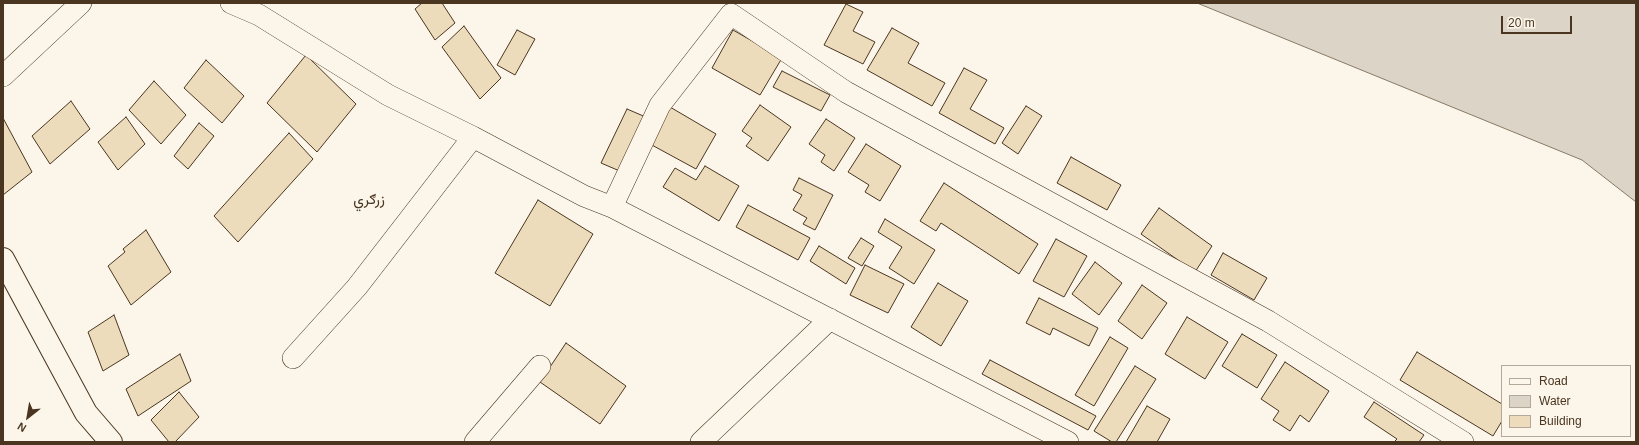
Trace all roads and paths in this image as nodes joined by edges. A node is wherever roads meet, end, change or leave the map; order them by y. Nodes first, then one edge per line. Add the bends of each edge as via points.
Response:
1 (81, 3) edge
2 (231, 3) edge
3 (3, 76) edge
4 (473, 137) junction
5 (612, 207) junction
6 (3, 259) edge
7 (830, 319) junction
8 (293, 358) dead end
9 (540, 366) dead end
10 (111, 442) edge
11 (475, 442) edge
12 (702, 442) edge
13 (1068, 442) edge
14 (1463, 442) edge

1 - 3 street
2 - 4 street via 259,15 388,94
4 - 5 street via 584,196
4 - 8 street via 357,287
5 - 7 street
5 - 14 street via 660,105 731,14 846,92 1268,321
6 - 10 main road via 86,413
7 - 12 street
7 - 13 street
9 - 11 street

